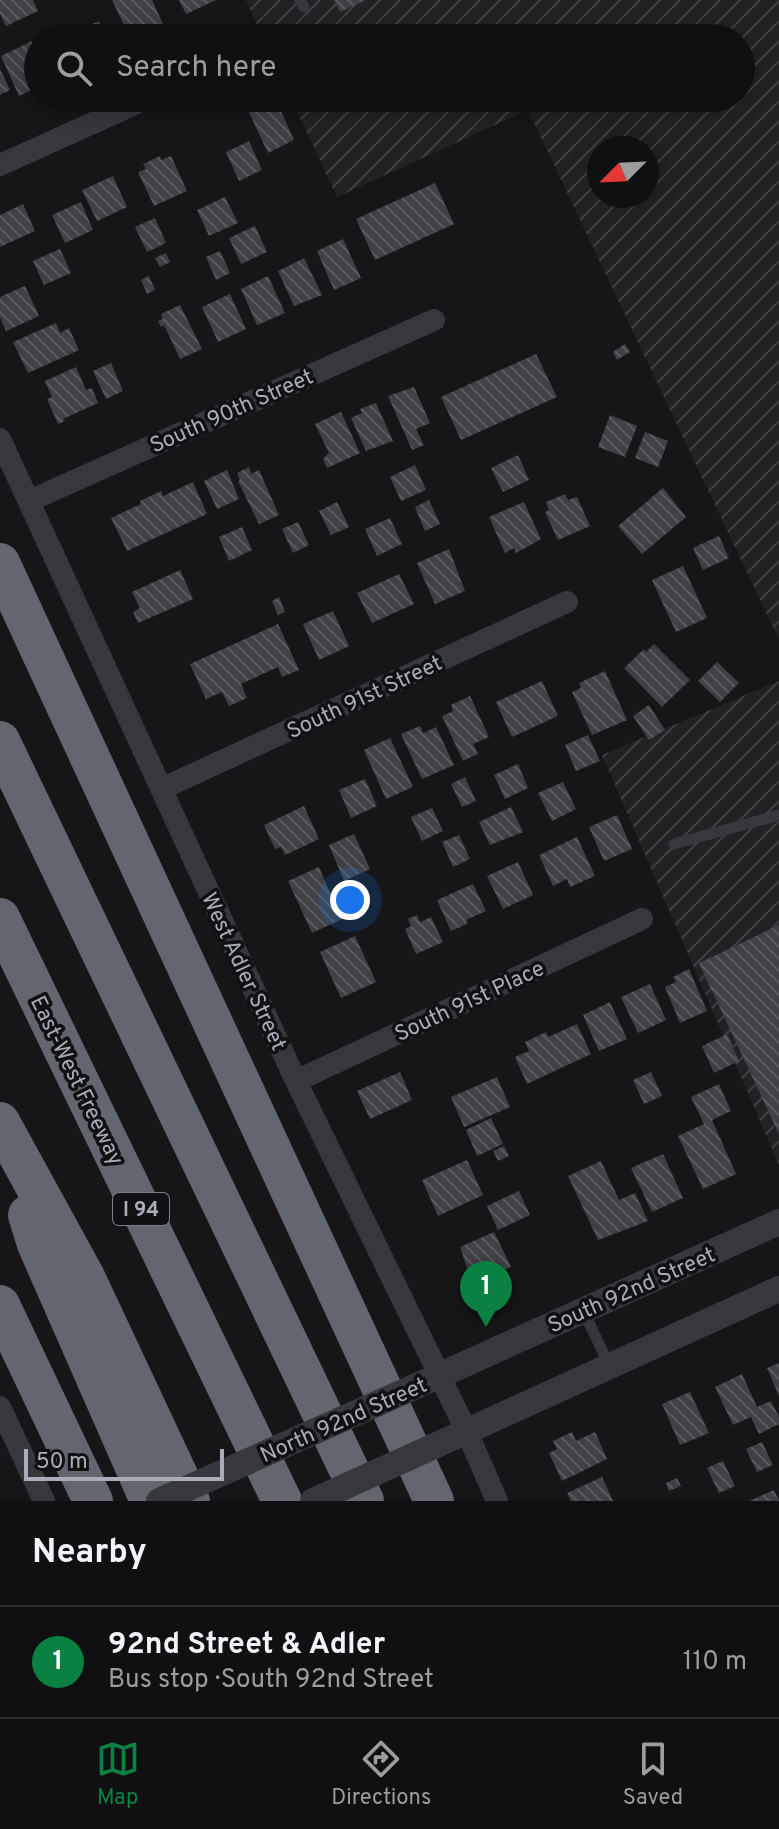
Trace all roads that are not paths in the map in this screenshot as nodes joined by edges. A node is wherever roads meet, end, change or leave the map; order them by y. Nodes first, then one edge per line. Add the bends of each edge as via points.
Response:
1 (117, 112) edge
2 (0, 165) edge
3 (434, 320) dead end
4 (0, 439) edge
5 (29, 501) junction
6 (0, 563) edge
7 (567, 602) dead end
8 (0, 722) edge
9 (6, 754) edge
10 (161, 789) junction
11 (779, 815) edge
12 (674, 844) dead end
13 (0, 918) edge
14 (642, 919) dead end
15 (296, 1081) junction
16 (0, 1125) edge
17 (779, 1222) edge
18 (779, 1289) edge
19 (0, 1305) edge
20 (584, 1311) junction
21 (610, 1366) junction
22 (440, 1377) junction
23 (0, 1407) edge
24 (467, 1432) junction
25 (44, 1501) edge
26 (93, 1501) edge
27 (150, 1501) edge
28 (159, 1501) edge
29 (190, 1501) edge
30 (282, 1501) edge
31 (313, 1501) edge
32 (364, 1501) edge
33 (434, 1501) edge
34 (497, 1501) edge

1 - 2 street
3 - 5 street, South 90th Street
4 - 5 street, West Adler Street
5 - 10 street, West Adler Street
6 - 33 highway
7 - 10 street, South 91st Street
8 - 9 highway
9 - 32 highway
10 - 15 street, West Adler Street
11 - 12 lane
13 - 30 highway, East-West Freeway / I 94
14 - 15 street, South 91st Place
15 - 22 street, West Adler Street
16 - 27 highway via 37,1244
16 - 29 highway via 85,1277
17 - 20 street, South 92nd Street
18 - 21 street
19 - 26 highway
20 - 21 lane
20 - 22 street, South 92nd Street
21 - 24 street
22 - 24 street, West Adler Street
22 - 28 street, North 92nd Street, bridge
23 - 25 street
24 - 31 street, bridge
24 - 34 street, West Adler Street

